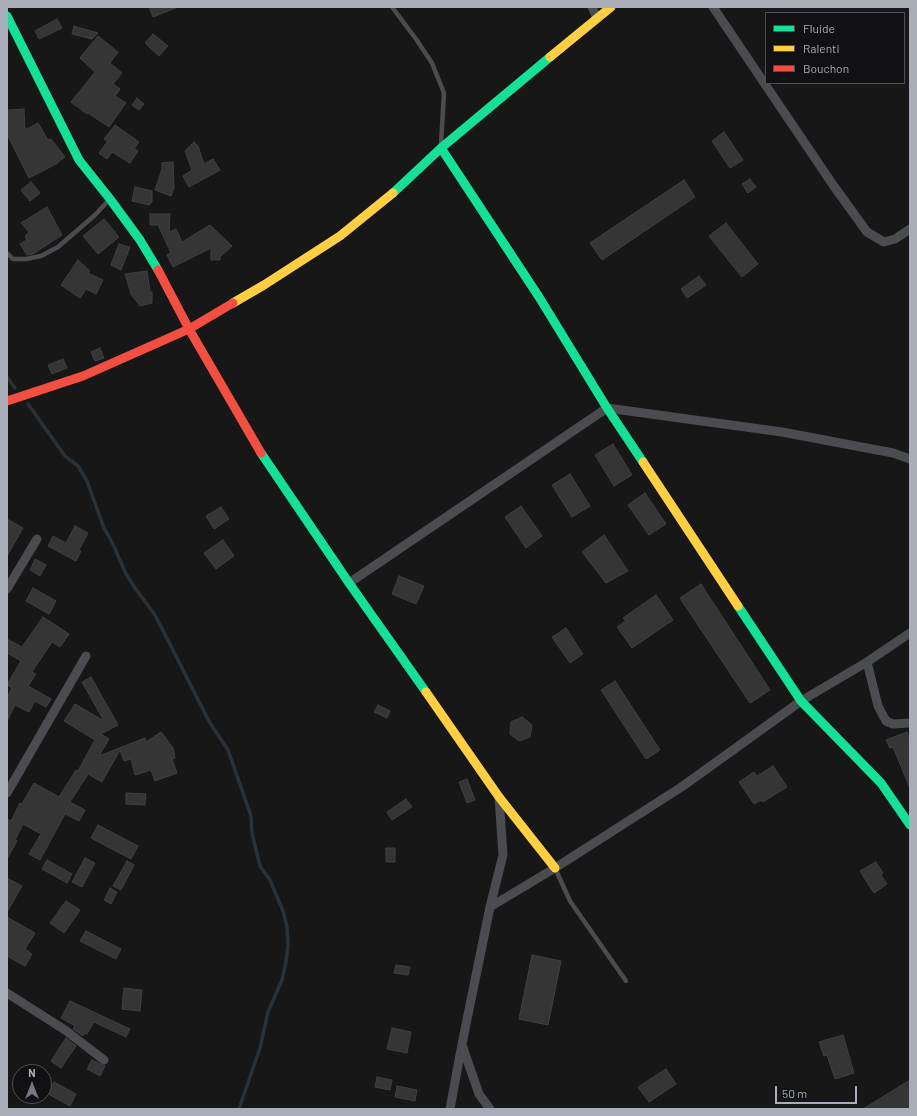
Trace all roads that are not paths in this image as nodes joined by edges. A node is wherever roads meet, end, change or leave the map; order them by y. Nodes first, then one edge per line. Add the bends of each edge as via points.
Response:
1 (392, 7) edge
2 (592, 7) edge
3 (611, 7) edge
4 (713, 7) edge
5 (7, 16) edge
6 (596, 18) junction
7 (441, 148) junction
8 (110, 199) junction
9 (910, 229) edge
10 (7, 253) edge
11 (189, 329) junction
12 (7, 401) edge
13 (608, 408) junction
14 (910, 460) edge
15 (37, 539) dead end
16 (349, 583) junction
17 (7, 589) edge
18 (910, 633) edge
19 (86, 656) dead end
20 (867, 662) junction
21 (801, 701) junction
22 (910, 723) edge
23 (7, 793) edge
24 (499, 797) junction
25 (910, 824) edge
26 (556, 868) junction
27 (490, 907) junction
28 (626, 981) dead end
29 (7, 993) edge
30 (462, 1044) junction
31 (104, 1060) dead end
32 (450, 1109) edge
33 (490, 1109) edge

1 - 7 lane via 432,63 444,93
2 - 6 street
3 - 6 street
4 - 9 street via 867,232 884,242 895,239
5 - 8 street via 79,160
6 - 7 street
7 - 11 street via 396,191 340,236
7 - 13 street
8 - 10 lane via 58,247 41,256 13,259
8 - 11 street via 144,247
11 - 12 street via 83,376
11 - 16 street via 262,455
13 - 14 street via 782,432 893,453
13 - 16 street
13 - 21 street
15 - 17 street
16 - 24 street
18 - 20 street
19 - 23 street
20 - 21 street
20 - 22 street via 878,706 886,721 892,724
21 - 25 street via 881,783
21 - 26 street via 683,786
24 - 26 street
24 - 27 street via 504,855
26 - 27 street
26 - 28 lane via 570,902
27 - 30 street
29 - 31 street via 66,1030
30 - 32 street
30 - 33 street via 479,1094

